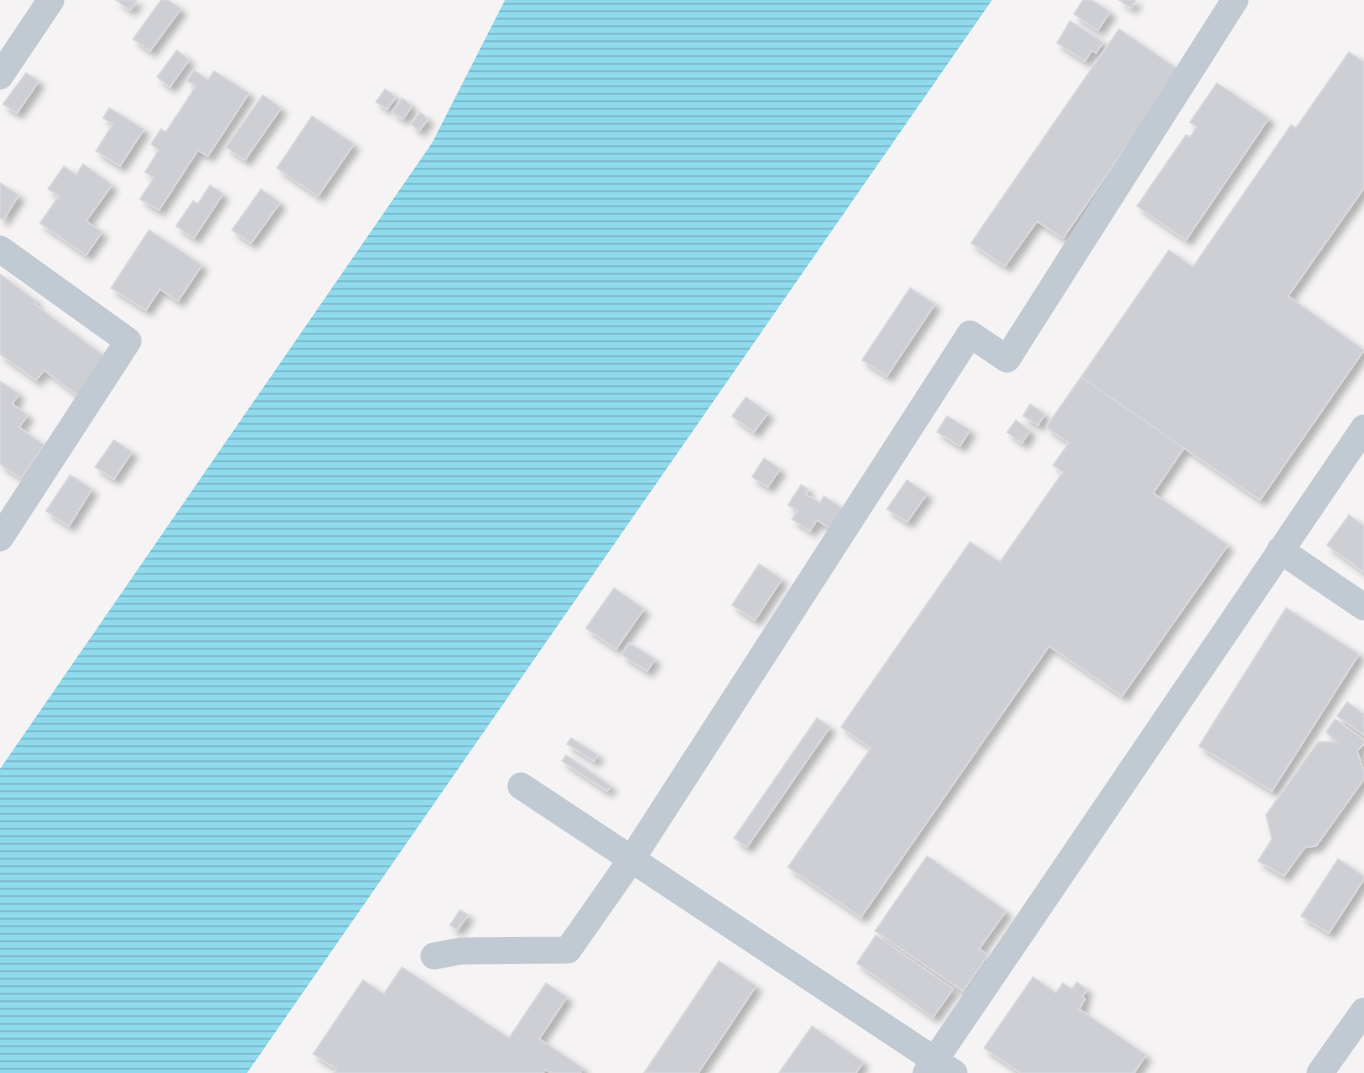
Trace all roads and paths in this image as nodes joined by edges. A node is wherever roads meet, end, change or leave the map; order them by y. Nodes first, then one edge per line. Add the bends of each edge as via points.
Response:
1 (51, 0) edge
2 (1235, 0) edge
3 (0, 76) edge
4 (0, 249) edge
5 (1364, 428) edge
6 (10, 500) edge
7 (0, 538) edge
8 (1280, 550) junction
9 (1364, 607) edge
10 (521, 786) dead end
11 (631, 860) junction
12 (434, 957) dead end
13 (1364, 1011) edge
14 (938, 1069) edge
15 (1320, 1073) edge

1 - 3 lane
2 - 11 lane via 1007,358 970,334
4 - 6 lane via 128,341
5 - 8 lane
6 - 7 lane
8 - 9 lane
8 - 14 lane
10 - 11 lane
11 - 12 lane via 568,950 461,951
11 - 14 lane
13 - 15 lane

